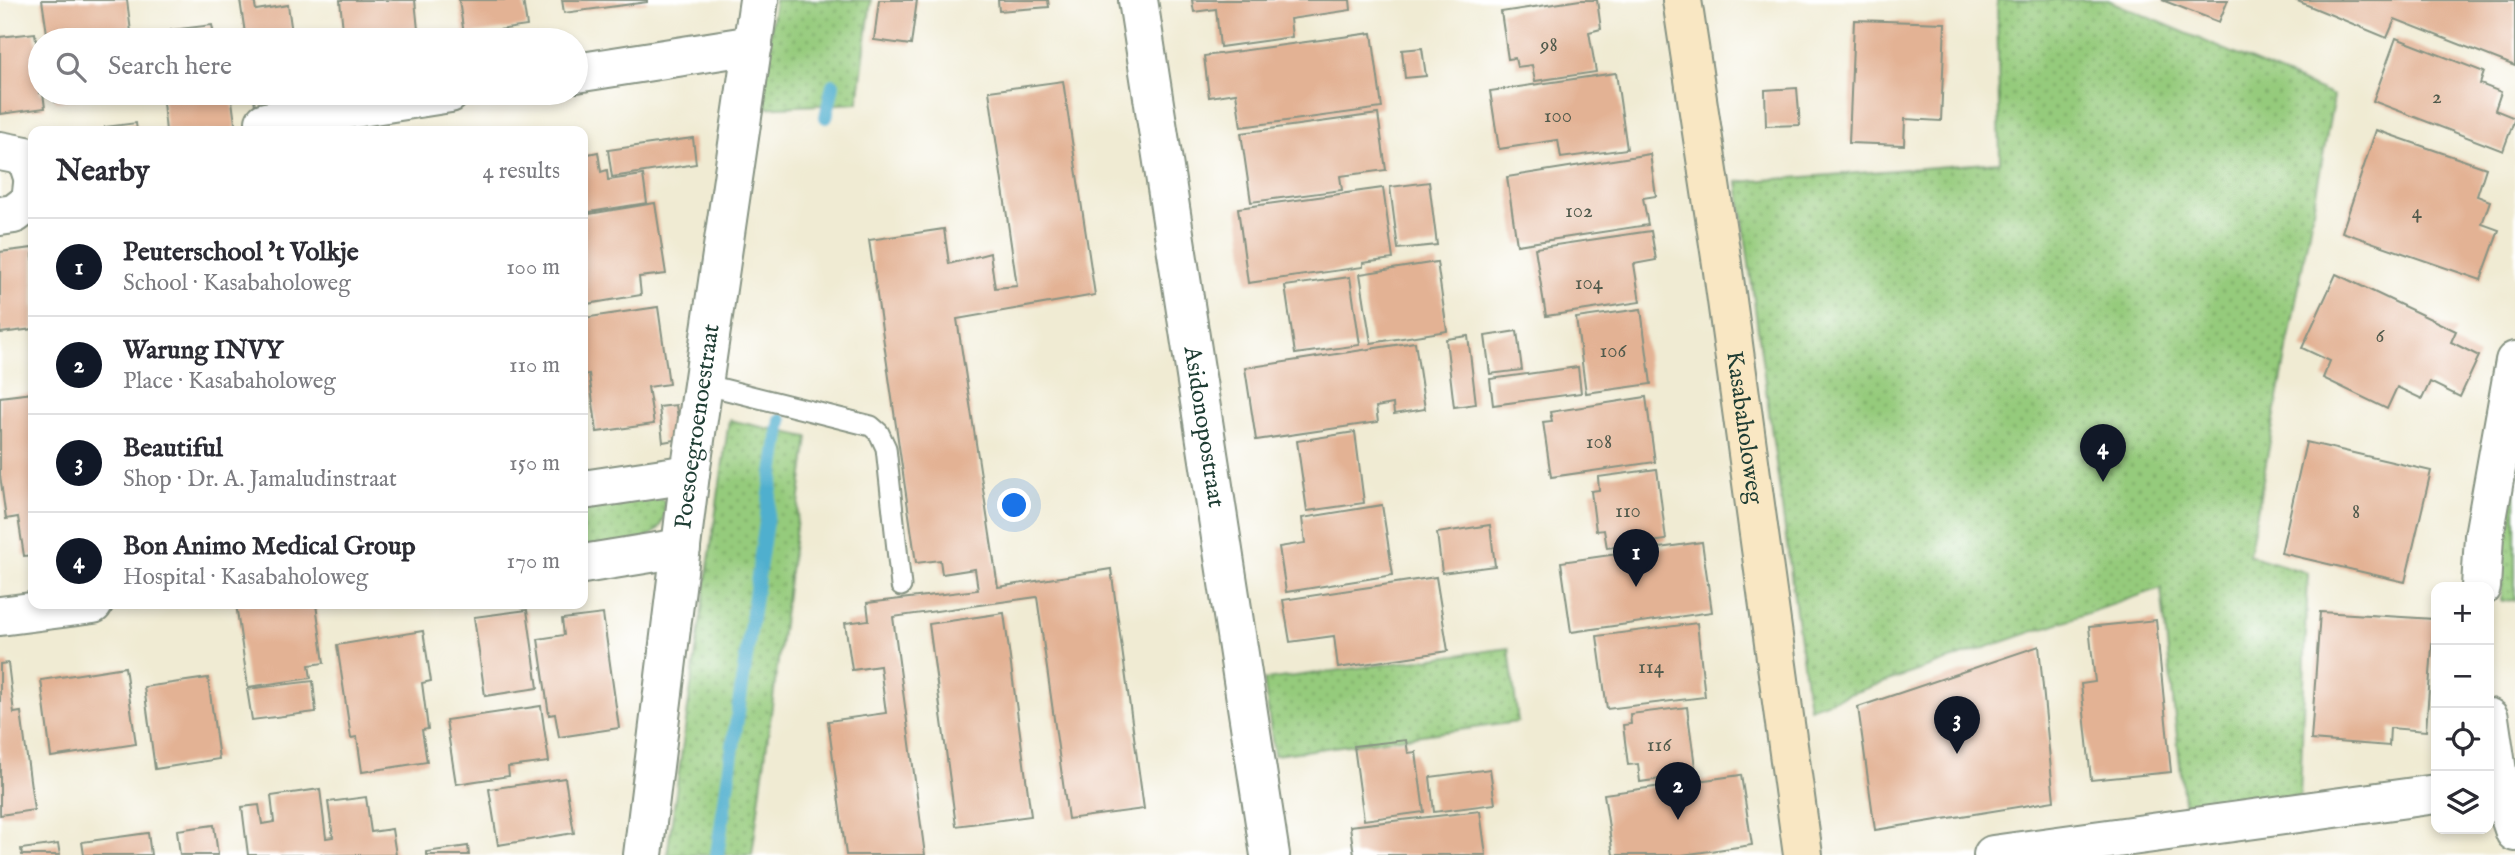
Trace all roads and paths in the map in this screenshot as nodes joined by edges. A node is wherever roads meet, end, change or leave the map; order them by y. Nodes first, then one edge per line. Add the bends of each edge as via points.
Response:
1 (760, 0) edge
2 (1138, 0) edge
3 (1682, 0) edge
4 (753, 45) junction
5 (588, 71) edge
6 (373, 105) edge
7 (265, 122) dead end
8 (0, 151) edge
9 (28, 162) edge
10 (28, 203) edge
11 (0, 216) edge
12 (2515, 361) edge
13 (703, 384) junction
14 (690, 474) junction
15 (588, 489) edge
16 (681, 548) junction
17 (588, 563) edge
18 (2481, 582) edge
19 (901, 586) dead end
20 (54, 609) edge
21 (0, 616) edge
22 (2494, 786) edge
23 (2431, 795) edge
24 (2515, 832) edge
25 (643, 855) edge
26 (1270, 855) edge
27 (1803, 855) edge
28 (1993, 855) edge

1 - 4 street, Poesoegroenoestraat
2 - 26 street, Asidonopostraat
3 - 27 street, Kasabaholoweg
4 - 5 street
4 - 13 street, Poesoegroenoestraat
6 - 7 street
8 - 9 street via 26,156
10 - 11 street via 14,214
12 - 18 street via 2484,536
13 - 14 street, Poesoegroenoestraat
13 - 19 lane via 871,426 879,433 886,448
14 - 15 street
14 - 16 street, Poesoegroenoestraat
16 - 17 street
16 - 25 street, Poesoegroenoestraat
20 - 21 street
22 - 24 street
23 - 28 street

